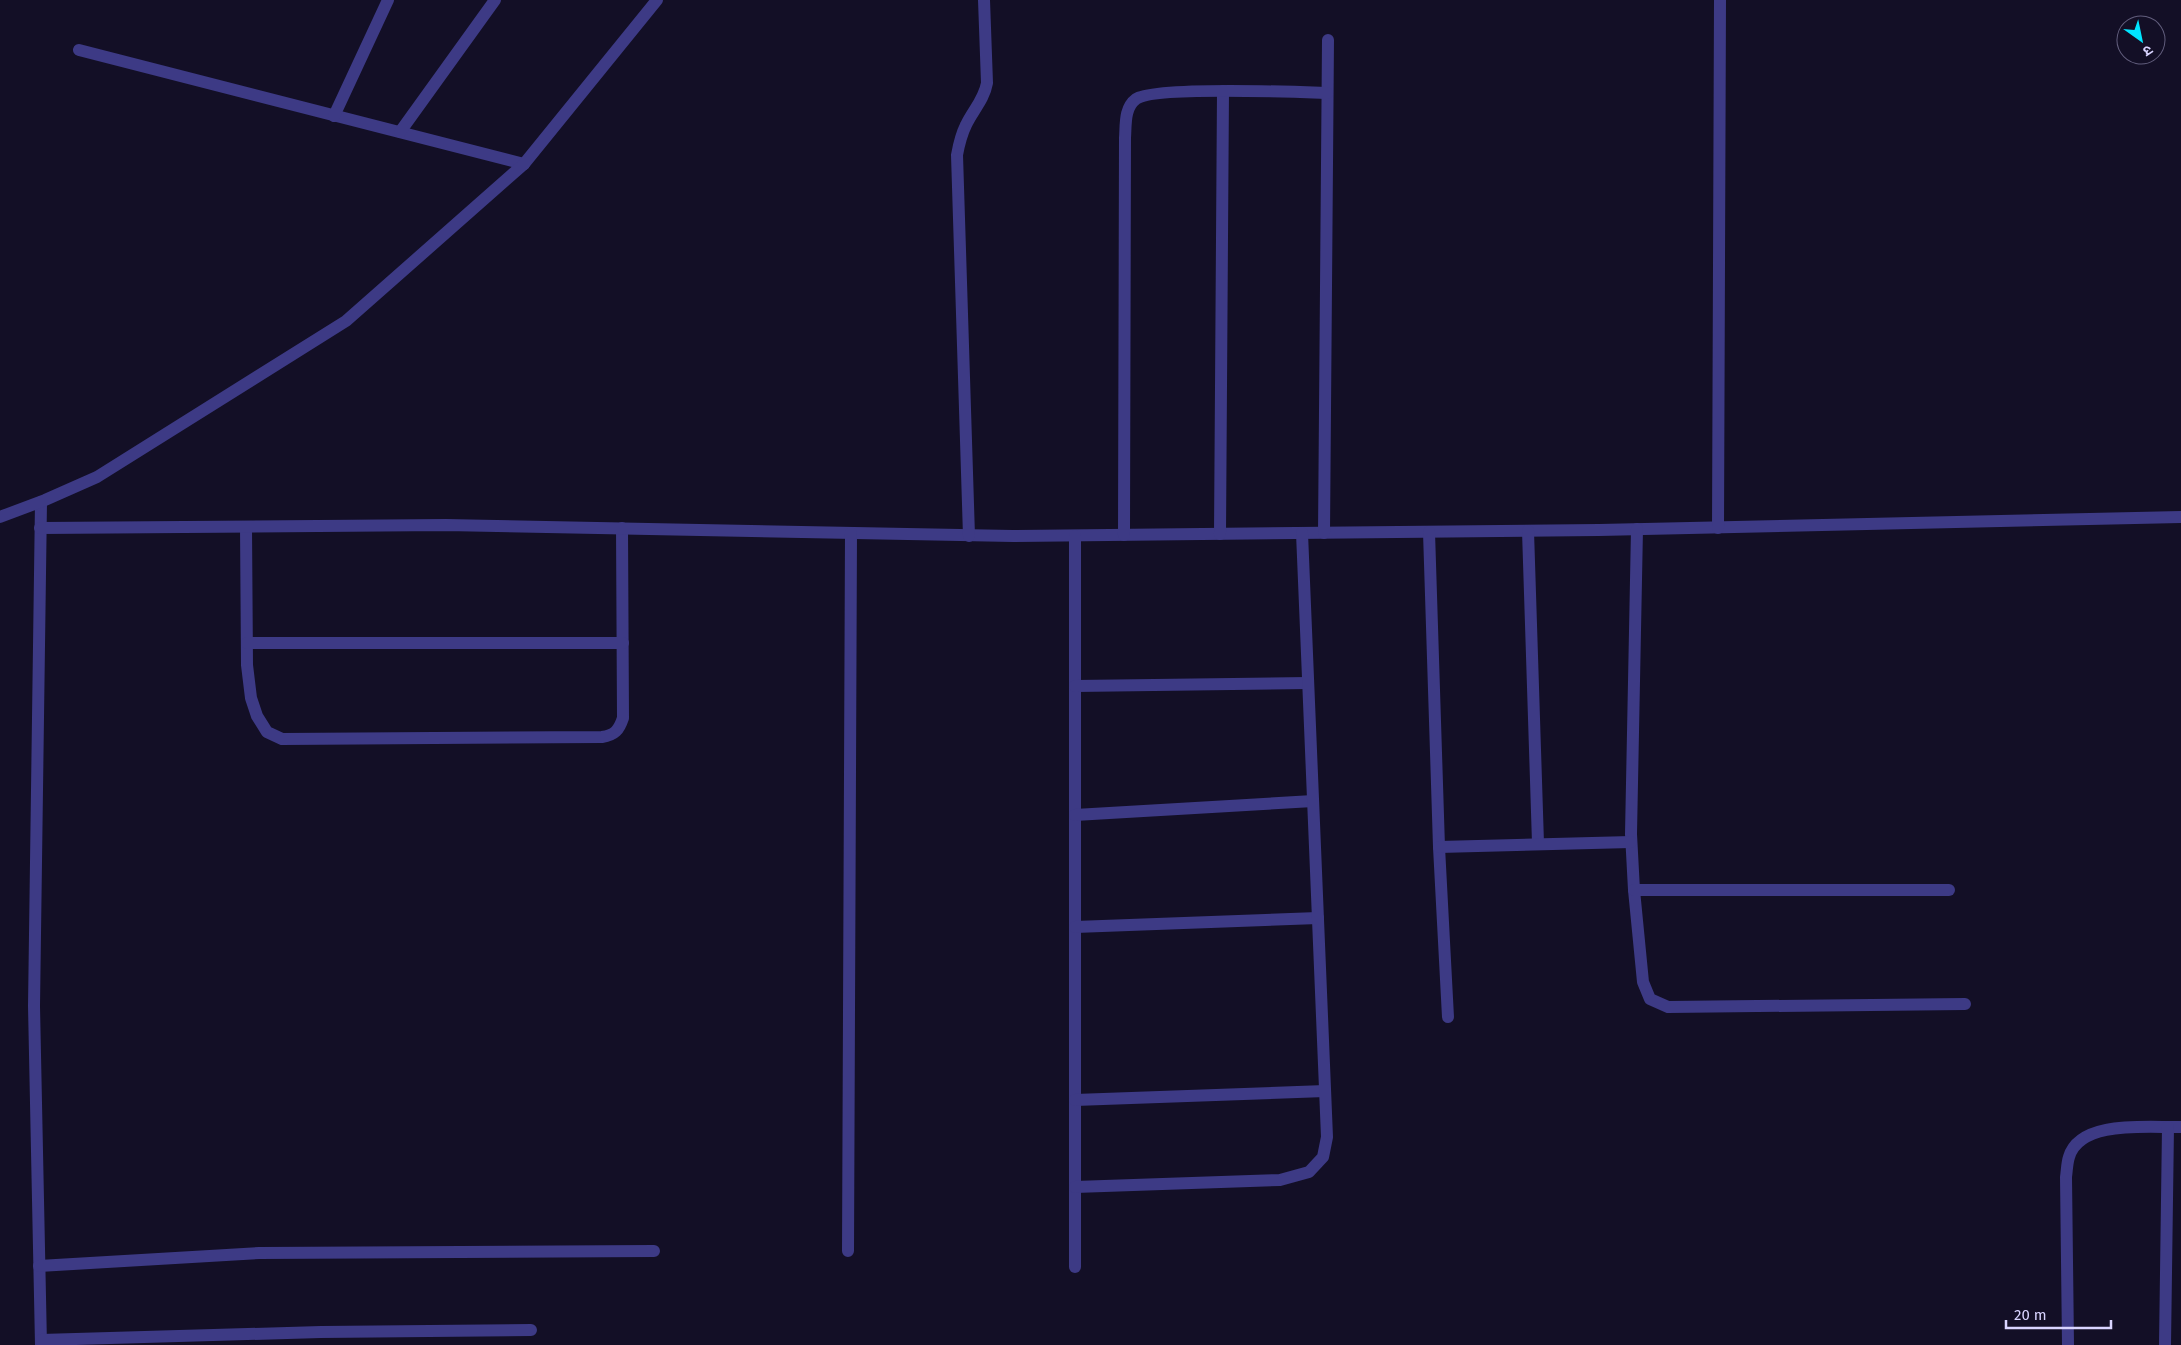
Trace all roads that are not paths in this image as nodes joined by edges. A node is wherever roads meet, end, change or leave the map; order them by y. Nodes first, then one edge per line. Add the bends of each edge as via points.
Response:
1 (388, 0) edge
2 (496, 0) edge
3 (657, 0) edge
4 (984, 0) edge
5 (1720, 0) edge
6 (1328, 40) dead end
7 (79, 50) dead end
8 (1223, 91) junction
9 (1327, 93) junction
10 (334, 116) junction
11 (400, 132) junction
12 (524, 164) junction
13 (41, 502) junction
14 (0, 517) edge
15 (2181, 517) edge
16 (246, 526) junction
17 (40, 528) junction
18 (622, 528) junction
19 (1718, 528) junction
20 (1637, 529) junction
21 (1528, 531) junction
22 (1429, 532) junction
23 (851, 533) junction
24 (1302, 533) junction
25 (1324, 533) junction
26 (1220, 534) junction
27 (1124, 535) junction
28 (969, 536) junction
29 (1075, 536) junction
30 (247, 643) junction
31 (623, 643) junction
32 (1308, 683) junction
33 (1075, 686) junction
34 (1313, 801) junction
35 (1075, 816) junction
36 (1632, 842) junction
37 (1538, 843) junction
38 (1439, 847) junction
39 (1634, 890) junction
40 (1949, 890) dead end
41 (1318, 918) junction
42 (1075, 927) junction
43 (1965, 1004) dead end
44 (1448, 1017) dead end
45 (1325, 1091) junction
46 (1075, 1100) junction
47 (2168, 1127) junction
48 (2181, 1127) edge
49 (1075, 1187) junction
50 (654, 1251) dead end
51 (848, 1252) dead end
52 (39, 1266) junction
53 (1075, 1267) dead end
54 (530, 1330) dead end
55 (41, 1342) edge
56 (2068, 1345) edge
57 (2165, 1345) edge

1 - 10 street
2 - 11 street
3 - 12 street
4 - 28 street via 985,94 963,131 956,155
5 - 19 street
6 - 9 street
7 - 10 street
8 - 9 street
8 - 26 street
8 - 27 street via 1151,93 1136,99 1127,111
9 - 25 street
10 - 11 street
11 - 12 street
12 - 13 street via 346,321 97,477
13 - 14 street
13 - 17 street
15 - 19 street
16 - 17 street
16 - 18 street
16 - 30 street
17 - 52 street via 34,1006
18 - 23 street
18 - 31 street
19 - 20 street
20 - 21 street
20 - 36 street
21 - 22 street
21 - 37 street
22 - 25 street
22 - 38 street
23 - 28 street
23 - 51 street
24 - 25 street
24 - 26 street
24 - 32 street
26 - 27 street
27 - 29 street
28 - 29 street
29 - 33 street
30 - 31 street
30 - 31 street via 252,698 257,716 267,732 282,739 611,736 620,729 623,718
32 - 33 street
32 - 34 street
33 - 35 street
34 - 35 street
34 - 41 street
35 - 42 street
36 - 37 street
36 - 39 street
37 - 38 street
38 - 44 street
39 - 40 street
39 - 43 street via 1643,982 1650,1000 1668,1007
41 - 42 street
41 - 45 street
42 - 46 street
45 - 46 street
45 - 49 street via 1327,1138 1323,1157 1308,1172 1280,1180
46 - 49 street
47 - 48 street
47 - 56 street via 2092,1132 2078,1142 2069,1156 2066,1176
47 - 57 street
49 - 53 street
50 - 52 street via 259,1253
52 - 55 street
54 - 55 street via 321,1332

